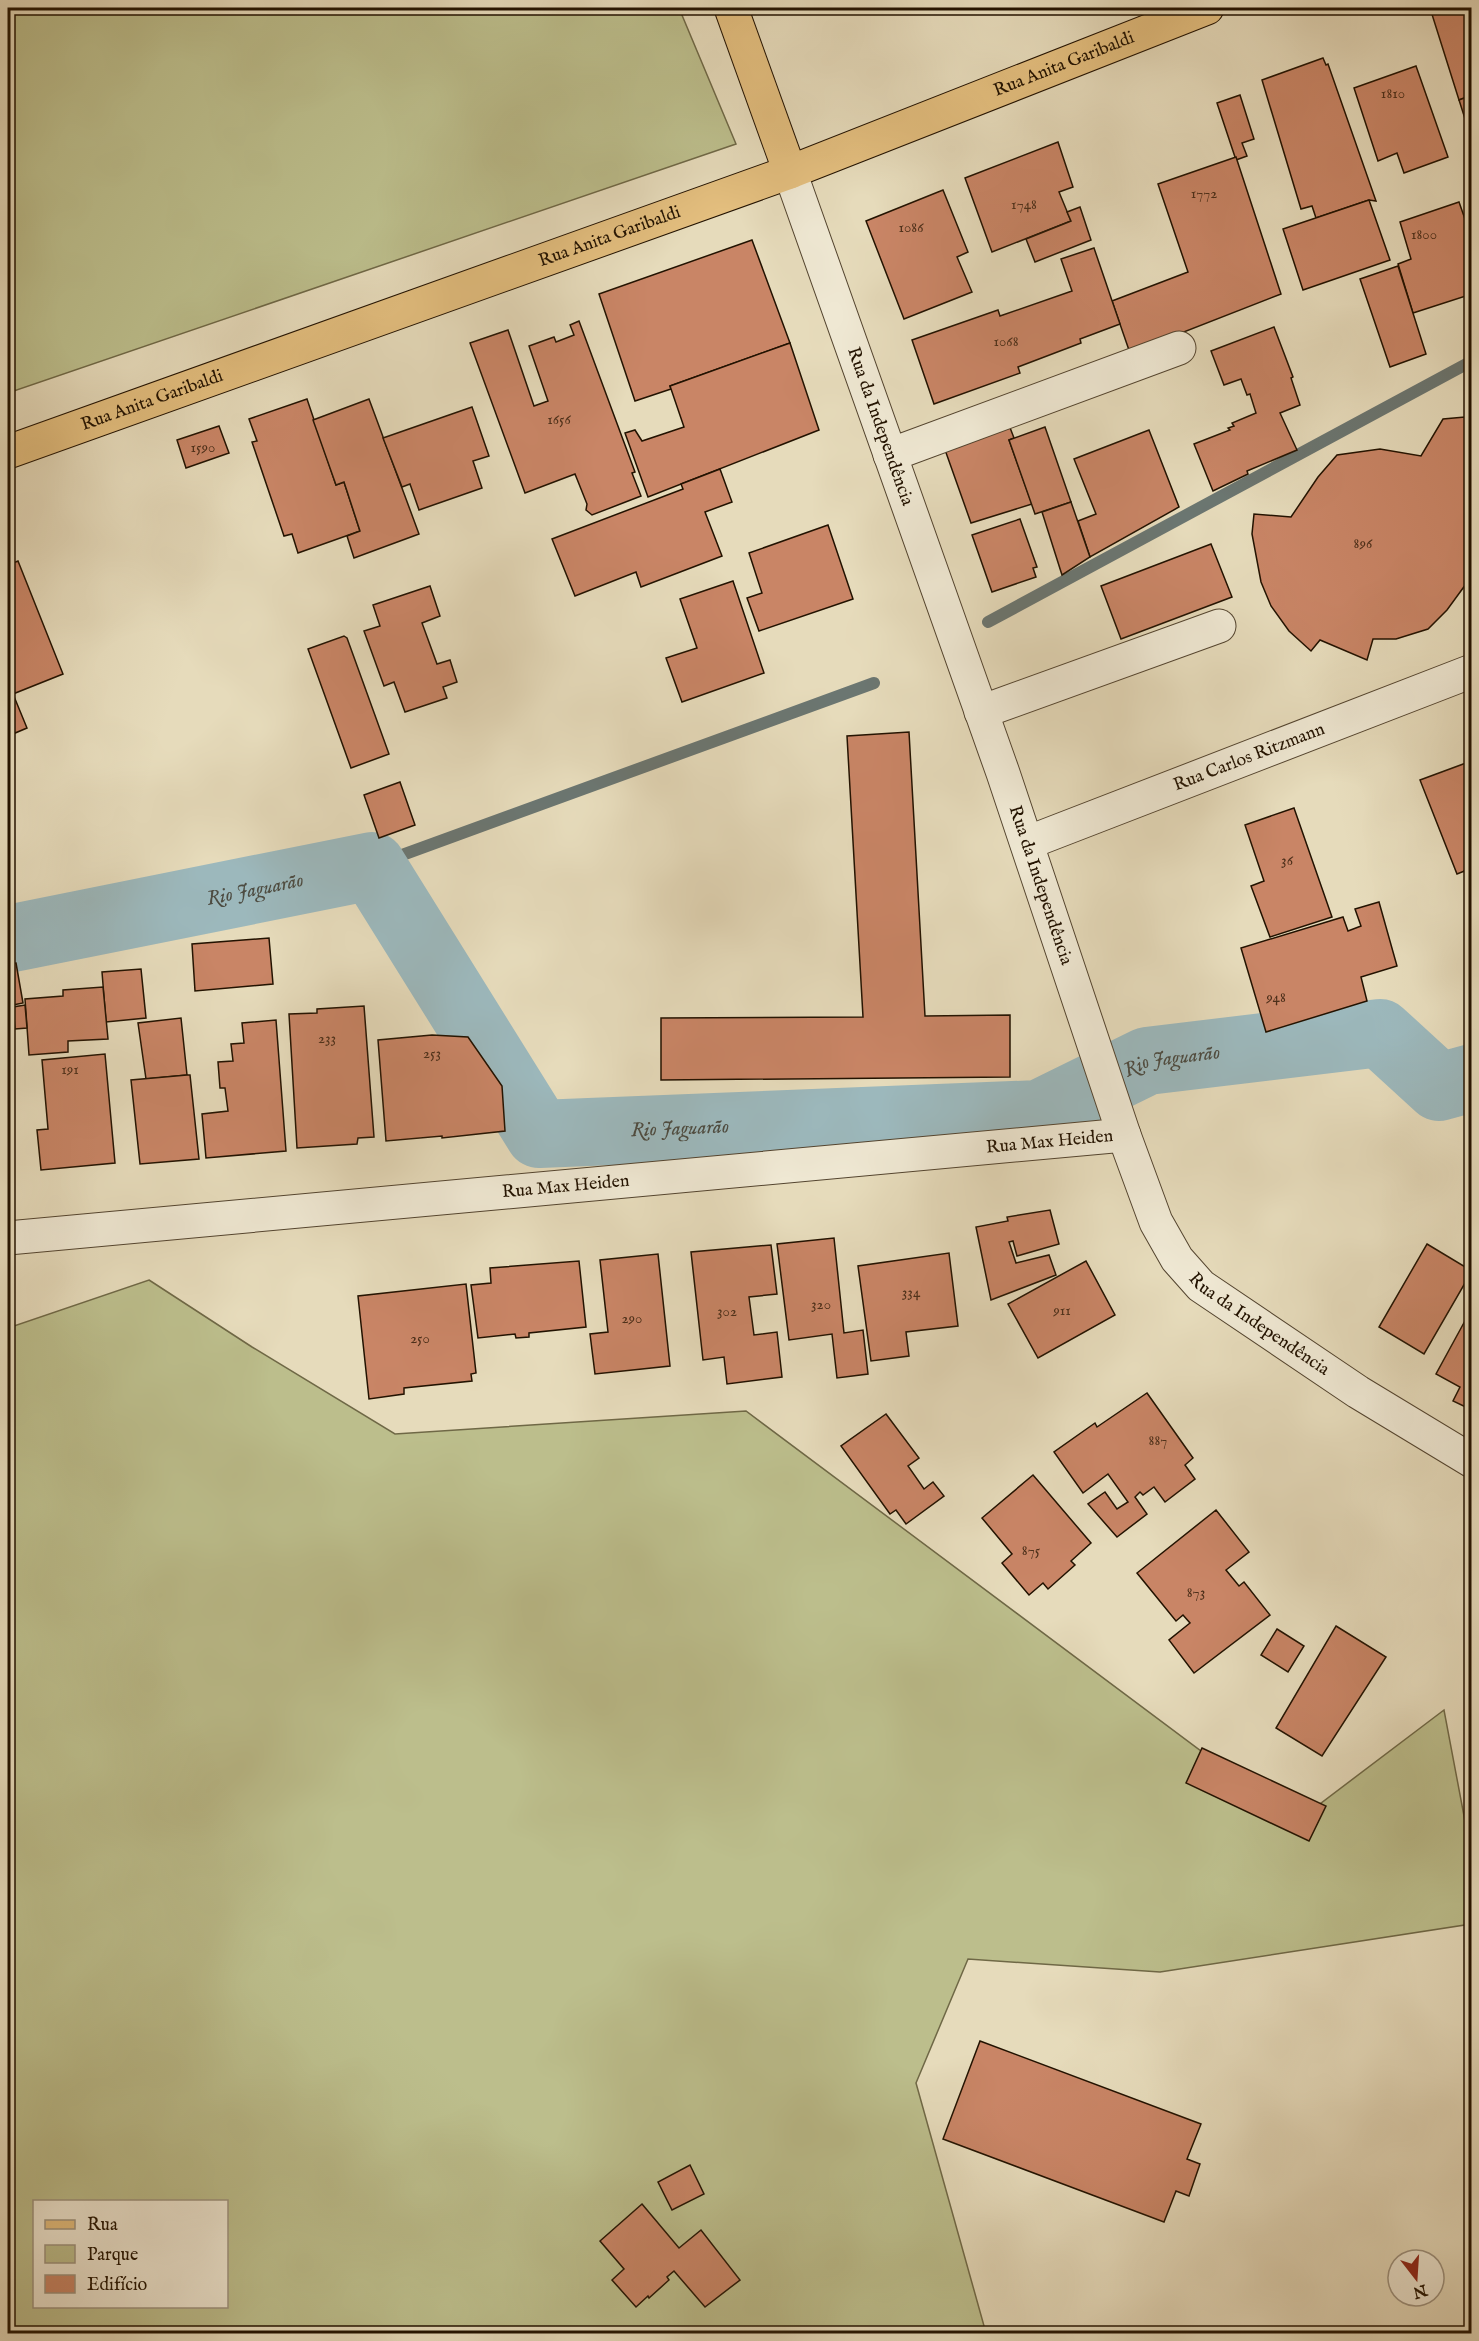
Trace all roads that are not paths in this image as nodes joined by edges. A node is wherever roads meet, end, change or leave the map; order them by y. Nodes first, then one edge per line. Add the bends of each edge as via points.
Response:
1 (731, 8) edge
2 (1207, 8) edge
3 (790, 172) junction
4 (1179, 348) dead end
5 (8, 452) edge
6 (890, 455) junction
7 (1219, 626) dead end
8 (1472, 671) edge
9 (981, 712) junction
10 (1027, 843) junction
11 (1124, 1135) junction
12 (8, 1238) edge
13 (1472, 1461) edge

1 - 3 main road
2 - 3 main road, Rua Anita Garibaldi
3 - 5 main road, Rua Anita Garibaldi
3 - 6 street, Rua da Independência
4 - 6 street
6 - 9 street, Rua da Independência
7 - 9 street
8 - 10 street, Rua Carlos Ritzmann
9 - 10 street, Rua da Independência
10 - 11 street, Rua da Independência
11 - 12 street, Rua Max Heiden
11 - 13 street, Rua da Independência via 1156,1222 1177,1259 1202,1286 1358,1392

